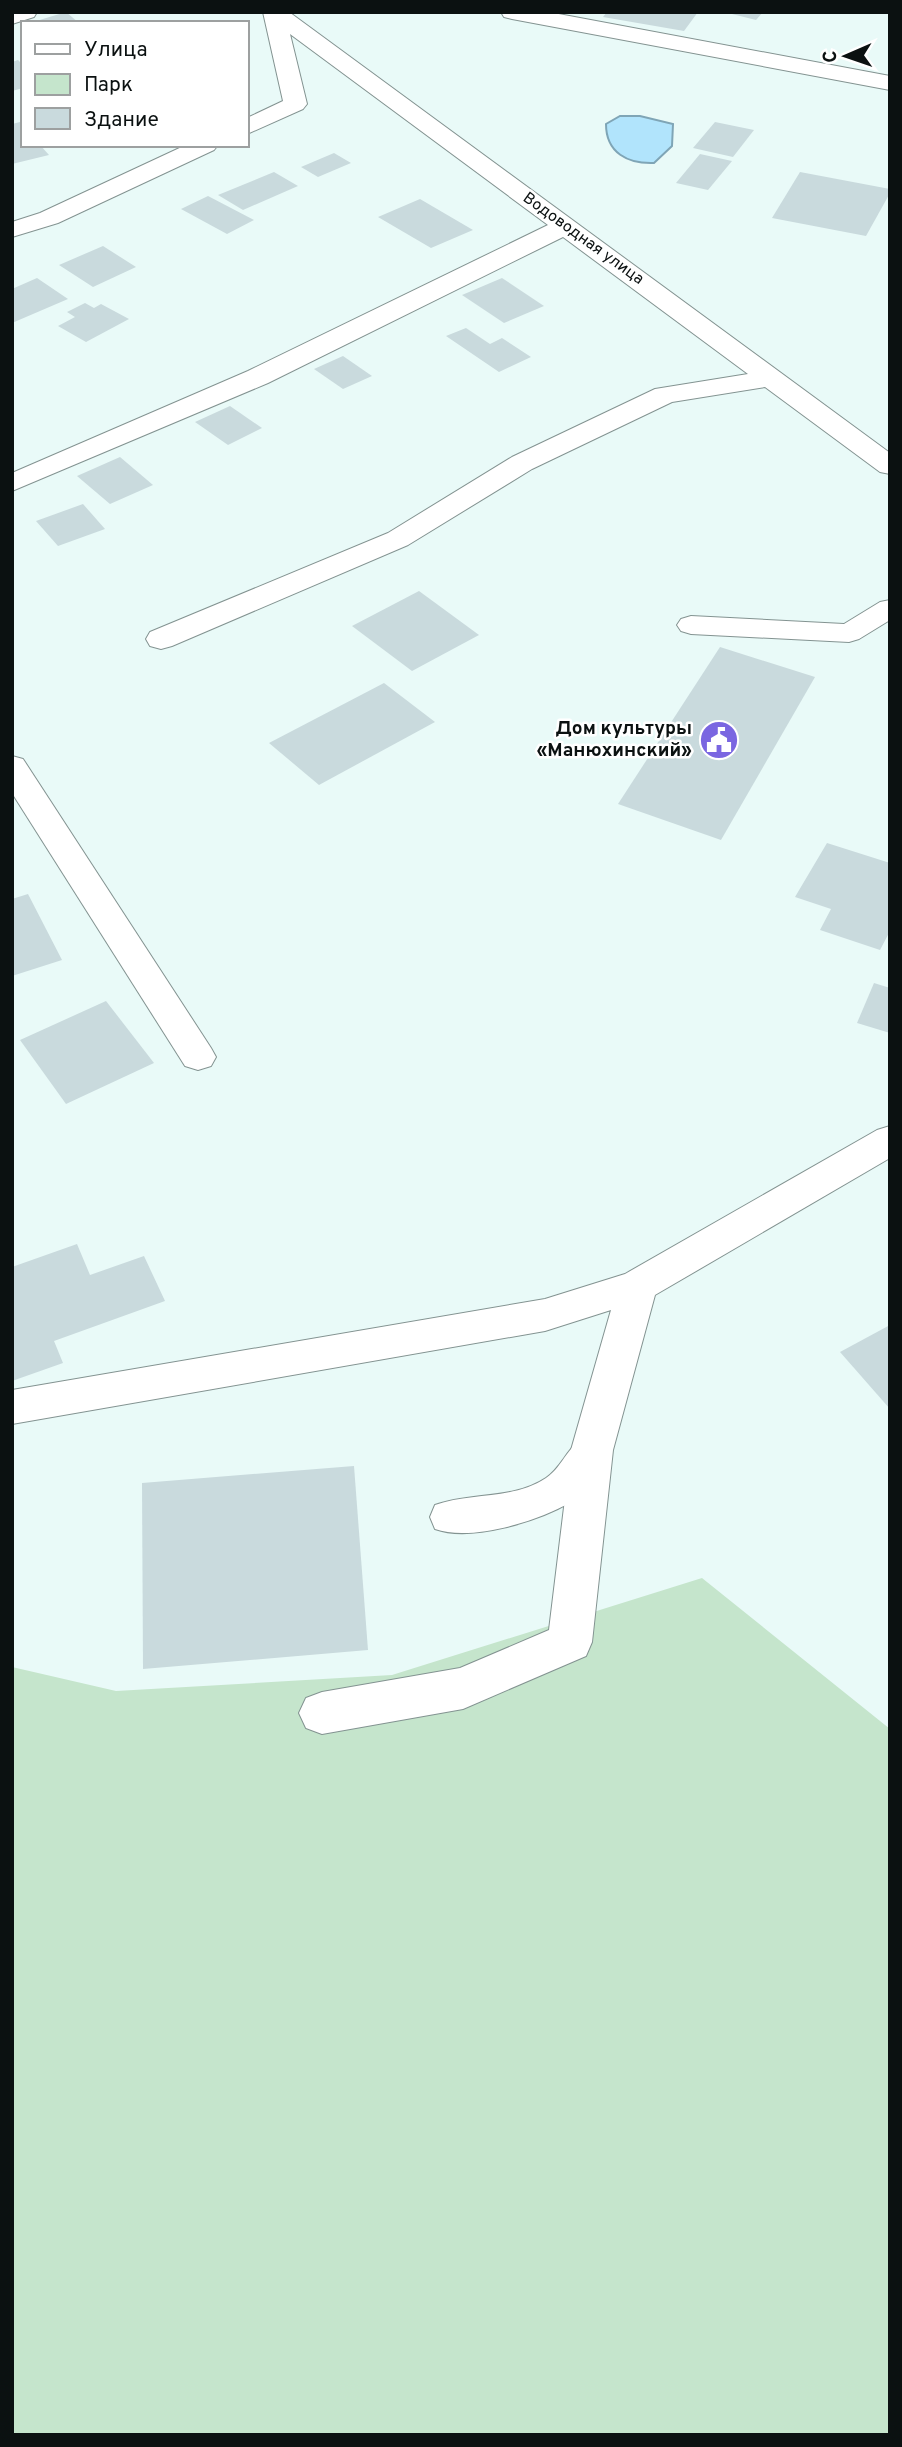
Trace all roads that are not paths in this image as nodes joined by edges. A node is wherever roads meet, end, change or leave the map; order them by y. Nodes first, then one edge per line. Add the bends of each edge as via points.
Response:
1 (26, 12) edge
2 (275, 12) edge
3 (512, 12) edge
4 (12, 17) edge
5 (890, 83) edge
6 (248, 127) edge
7 (202, 147) edge
8 (565, 226) junction
9 (12, 230) edge
10 (770, 378) junction
11 (890, 466) edge
12 (12, 483) edge
13 (890, 608) edge
14 (691, 625) dead end
15 (162, 639) dead end
16 (12, 767) edge
17 (198, 1057) dead end
18 (890, 1140) edge
19 (638, 1286) junction
20 (12, 1406) edge
21 (592, 1450) junction
22 (449, 1517) dead end
23 (322, 1713) dead end

1 - 4 street
2 - 6 street via 295,104
2 - 8 street, Водоводная улица
3 - 5 street
7 - 9 street via 49,218
8 - 10 street, Водоводная улица
8 - 12 street via 258,377
10 - 11 street, Водоводная улица
10 - 15 street via 665,395 522,463 398,538
13 - 14 lane via 849,633
16 - 17 street
18 - 19 street
19 - 20 street via 545,1315
19 - 21 street
21 - 22 lane via 560,1489 513,1509
21 - 23 street via 570,1642 463,1688

